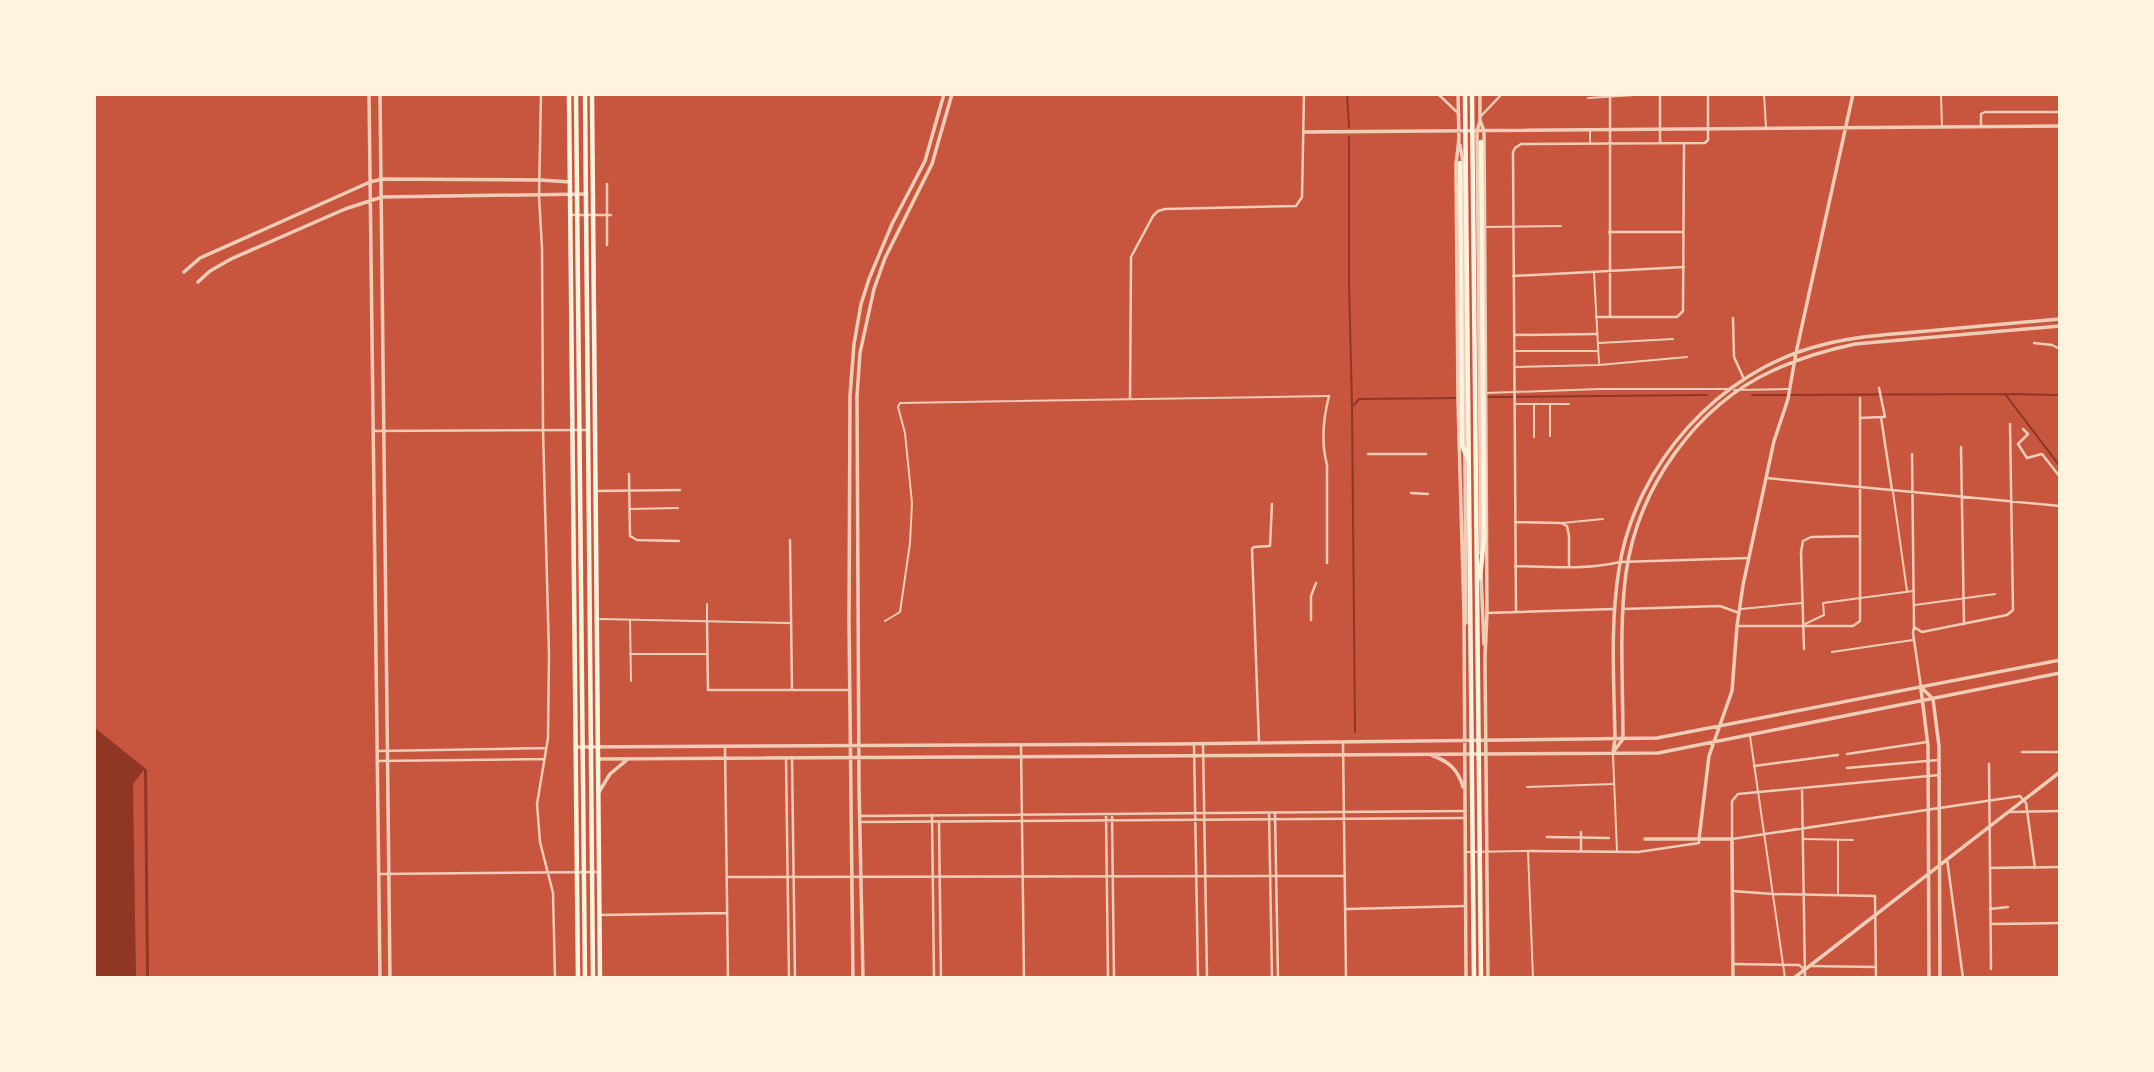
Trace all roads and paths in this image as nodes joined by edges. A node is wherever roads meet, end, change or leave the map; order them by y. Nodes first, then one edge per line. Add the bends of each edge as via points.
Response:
1 (369, 94) edge
2 (380, 94) edge
3 (541, 94) edge
4 (569, 94) edge
5 (576, 94) edge
6 (585, 94) edge
7 (592, 94) edge
8 (944, 94) edge
9 (952, 94) edge
10 (1304, 94) edge
11 (1438, 94) edge
12 (1458, 94) edge
13 (1465, 94) edge
14 (1472, 94) edge
15 (1480, 94) edge
16 (1502, 94) edge
17 (1651, 94) edge
18 (1660, 94) edge
19 (1708, 94) edge
20 (1764, 94) edge
21 (1853, 94) edge
22 (1941, 94) edge
23 (1610, 95) edge
24 (1588, 98) dead end
25 (2060, 111) edge
26 (1459, 114) junction
27 (1481, 118) junction
28 (2060, 125) edge
29 (1846, 127) junction
30 (1981, 127) junction
31 (1766, 128) junction
32 (1942, 128) junction
33 (1660, 129) junction
34 (1708, 129) junction
35 (1590, 130) junction
36 (1611, 130) junction
37 (1459, 131) junction
38 (1481, 131) junction
39 (1304, 132) junction
40 (1459, 139) junction
41 (1480, 142) joint
42 (1590, 143) junction
43 (1611, 143) junction
44 (1660, 143) junction
45 (1684, 143) junction
46 (925, 161) junction
47 (1460, 163) joint
48 (932, 164) junction
49 (383, 179) junction
50 (540, 180) junction
51 (370, 182) junction
52 (570, 182) junction
53 (578, 182) junction
54 (585, 182) junction
55 (593, 182) junction
56 (607, 184) dead end
57 (570, 194) junction
58 (578, 194) junction
59 (585, 194) junction
60 (593, 195) junction
61 (540, 196) junction
62 (382, 197) junction
63 (370, 200) junction
64 (571, 215) junction
65 (578, 215) junction
66 (586, 215) junction
67 (593, 215) junction
68 (609, 215) junction
69 (1561, 226) dead end
70 (1485, 227) junction
71 (1513, 227) junction
72 (1609, 232) junction
73 (1684, 232) junction
74 (607, 245) dead end
75 (1684, 267) junction
76 (1610, 271) junction
77 (184, 272) dead end
78 (1594, 273) junction
79 (1513, 276) junction
80 (198, 282) dead end
81 (1596, 317) junction
82 (1610, 317) junction
83 (1733, 318) dead end
84 (2060, 319) edge
85 (2060, 326) edge
86 (1597, 334) junction
87 (1514, 335) junction
88 (1673, 339) dead end
89 (1598, 343) junction
90 (2034, 343) dead end
91 (2060, 349) edge
92 (1515, 351) junction
93 (1598, 351) junction
94 (1796, 353) junction
95 (1687, 357) dead end
96 (1795, 361) junction
97 (1599, 365) junction
98 (1515, 367) junction
99 (1744, 379) junction
100 (1879, 388) dead end
101 (1730, 389) junction
102 (1789, 389) junction
103 (1741, 390) junction
104 (1516, 392) junction
105 (1486, 393) junction
106 (850, 396) junction
107 (857, 396) junction
108 (1329, 396) joint
109 (1860, 398) dead end
110 (1130, 399) junction
111 (1515, 403) junction
112 (1534, 404) junction
113 (1550, 404) junction
114 (1569, 404) dead end
115 (1881, 417) junction
116 (1860, 418) junction
117 (2010, 424) dead end
118 (2023, 429) dead end
119 (543, 430) junction
120 (572, 430) junction
121 (579, 430) junction
122 (587, 430) junction
123 (594, 430) junction
124 (373, 431) junction
125 (383, 431) junction
126 (1550, 436) dead end
127 (1534, 437) dead end
128 (1961, 447) dead end
129 (1368, 454) dead end
130 (1426, 454) dead end
131 (1912, 454) dead end
132 (1469, 461) junction
133 (629, 474) dead end
134 (2059, 475) edge
135 (1766, 478) junction
136 (1860, 486) junction
137 (629, 490) junction
138 (680, 490) dead end
139 (1892, 490) junction
140 (595, 491) junction
141 (1912, 492) junction
142 (1411, 494) dead end
143 (1428, 494) dead end
144 (1962, 496) junction
145 (2011, 501) junction
146 (1272, 504) dead end
147 (2060, 506) edge
148 (678, 508) dead end
149 (629, 509) junction
150 (1603, 519) dead end
151 (1515, 522) junction
152 (1561, 523) junction
153 (1860, 536) junction
154 (790, 540) dead end
155 (679, 541) dead end
156 (1749, 558) junction
157 (1629, 561) junction
158 (1620, 562) junction
159 (1327, 563) dead end
160 (1516, 566) junction
161 (1569, 567) junction
162 (1316, 583) dead end
163 (1914, 591) junction
164 (1907, 592) junction
165 (1995, 594) dead end
166 (1861, 598) junction
167 (1963, 598) junction
168 (1477, 600) junction
169 (1803, 603) junction
170 (707, 604) dead end
171 (1914, 605) junction
172 (1623, 608) junction
173 (1615, 609) junction
174 (1739, 611) junction
175 (1516, 612) junction
176 (1488, 613) junction
177 (574, 618) junction
178 (581, 619) junction
179 (589, 619) junction
180 (596, 619) junction
181 (630, 620) junction
182 (1311, 620) dead end
183 (885, 621) dead end
184 (707, 622) junction
185 (792, 623) junction
186 (1964, 624) junction
187 (1737, 626) junction
188 (1803, 626) junction
189 (1914, 626) junction
190 (1914, 640) junction
191 (1804, 649) dead end
192 (1832, 652) dead end
193 (630, 654) junction
194 (708, 654) junction
195 (1464, 657) junction
196 (1485, 657) junction
197 (2060, 660) edge
198 (2060, 673) edge
199 (631, 681) dead end
200 (1921, 687) junction
201 (792, 690) junction
202 (850, 690) junction
203 (1933, 699) junction
204 (1923, 701) junction
205 (1718, 726) junction
206 (1749, 735) junction
207 (1486, 739) junction
208 (1615, 739) junction
209 (1623, 739) junction
210 (1465, 741) junction
211 (1343, 742) junction
212 (1714, 742) junction
213 (1927, 742) junction
214 (1203, 743) junction
215 (1259, 743) junction
216 (1194, 744) junction
217 (850, 745) junction
218 (860, 745) junction
219 (1021, 745) junction
220 (725, 746) junction
221 (546, 748) junction
222 (388, 750) junction
223 (377, 751) junction
224 (598, 752) junction
225 (2022, 752) dead end
226 (2060, 752) edge
227 (575, 753) junction
228 (583, 753) junction
229 (590, 753) junction
230 (1425, 753) junction
231 (1465, 753) junction
232 (1613, 753) junction
233 (1343, 754) junction
234 (1486, 754) junction
235 (1847, 754) dead end
236 (1194, 755) junction
237 (1203, 755) junction
238 (1838, 755) dead end
239 (792, 757) junction
240 (850, 757) junction
241 (860, 757) junction
242 (1021, 757) junction
243 (628, 758) junction
244 (725, 758) junction
245 (786, 758) junction
246 (544, 759) junction
247 (377, 761) junction
248 (388, 761) junction
249 (1928, 761) junction
250 (1938, 761) junction
251 (1989, 764) dead end
252 (1754, 766) junction
253 (1847, 768) dead end
254 (2060, 772) edge
255 (1938, 775) junction
256 (1928, 776) junction
257 (1614, 784) junction
258 (1527, 787) dead end
259 (1802, 788) junction
260 (1465, 791) junction
261 (1758, 792) junction
262 (598, 793) junction
263 (2023, 800) junction
264 (1989, 801) junction
265 (1939, 809) junction
266 (1928, 810) junction
267 (1465, 811) junction
268 (2060, 811) edge
269 (1344, 812) junction
270 (2007, 812) junction
271 (2027, 812) junction
272 (1195, 813) junction
273 (1204, 813) junction
274 (1269, 813) junction
275 (1275, 813) junction
276 (1022, 814) junction
277 (1106, 814) junction
278 (1112, 814) junction
279 (932, 815) junction
280 (938, 815) junction
281 (860, 816) junction
282 (1465, 818) junction
283 (1276, 819) junction
284 (1344, 819) junction
285 (1106, 820) junction
286 (1112, 820) junction
287 (1195, 820) junction
288 (1205, 820) junction
289 (1269, 820) junction
290 (1022, 821) junction
291 (860, 822) junction
292 (932, 822) junction
293 (939, 822) junction
294 (1990, 825) junction
295 (1803, 829) junction
296 (1581, 832) dead end
297 (1764, 834) junction
298 (1547, 837) dead end
299 (1581, 838) junction
300 (1609, 838) dead end
301 (1646, 839) dead end
302 (1699, 839) junction
303 (1732, 839) junction
304 (1803, 839) junction
305 (1838, 839) junction
306 (1853, 840) dead end
307 (1528, 851) junction
308 (1465, 852) junction
309 (1487, 852) junction
310 (1581, 852) junction
311 (1617, 852) junction
312 (1947, 859) junction
313 (1939, 864) junction
314 (2060, 867) edge
315 (1990, 868) junction
316 (2035, 868) junction
317 (549, 872) junction
318 (577, 872) junction
319 (584, 872) junction
320 (592, 872) junction
321 (599, 872) junction
322 (1929, 873) junction
323 (379, 874) junction
324 (389, 874) junction
325 (1345, 876) junction
326 (727, 877) junction
327 (787, 877) junction
328 (794, 877) junction
329 (852, 877) junction
330 (862, 877) junction
331 (933, 877) junction
332 (939, 877) junction
333 (1023, 877) junction
334 (1107, 877) junction
335 (1113, 877) junction
336 (1196, 877) junction
337 (1205, 877) junction
338 (1270, 877) junction
339 (1276, 877) junction
340 (1732, 891) junction
341 (1773, 894) junction
342 (1804, 895) junction
343 (1838, 895) junction
344 (1466, 906) junction
345 (2008, 907) dead end
346 (1345, 909) junction
347 (1990, 909) junction
348 (727, 913) junction
349 (600, 915) junction
350 (1875, 915) junction
351 (2060, 923) edge
352 (1991, 924) junction
353 (1733, 964) junction
354 (1783, 965) junction
355 (1876, 967) junction
356 (1807, 968) junction
357 (1991, 969) dead end
358 (380, 978) edge
359 (390, 978) edge
360 (555, 978) edge
361 (578, 978) edge
362 (585, 978) edge
363 (593, 978) edge
364 (600, 978) edge
365 (728, 978) edge
366 (789, 978) edge
367 (795, 978) edge
368 (853, 978) edge
369 (863, 978) edge
370 (934, 978) edge
371 (941, 978) edge
372 (1024, 978) edge
373 (1108, 978) edge
374 (1114, 978) edge
375 (1198, 978) edge
376 (1207, 978) edge
377 (1272, 978) edge
378 (1278, 978) edge
379 (1346, 978) edge
380 (1466, 978) edge
381 (1474, 978) edge
382 (1481, 978) edge
383 (1488, 978) edge
384 (1534, 978) edge
385 (1733, 978) edge
386 (1784, 978) edge
387 (1794, 978) edge
388 (1804, 978) edge
389 (1876, 978) edge
390 (1929, 978) edge
391 (1940, 978) edge
392 (1963, 978) edge

1 - 51 street
2 - 49 street
3 - 50 street
4 - 52 main road
5 - 53 main road
6 - 54 main road
7 - 55 main road
8 - 46 street
9 - 48 street
10 - 39 street
11 - 26 street
12 - 26 street
13 - 132 main road
14 - 168 main road
15 - 27 street
16 - 27 street
17 - 23 lane
18 - 33 street
19 - 34 street
20 - 31 lane
21 - 29 street
22 - 32 lane
23 - 24 lane
23 - 36 street
25 - 30 street via 1985,112
26 - 37 street
27 - 38 street
28 - 30 street
29 - 31 street
29 - 32 street
29 - 94 street
30 - 32 street
31 - 34 street
33 - 34 street
33 - 36 street
33 - 44 street
34 - 45 street via 1707,142
35 - 36 street
35 - 38 street
35 - 42 lane
36 - 43 street
37 - 38 street
37 - 39 street
37 - 40 street
38 - 41 street
38 - 70 street
38 - 196 street via 1479,402
39 - 110 street via 1302,197 1296,206 1165,209 1153,216 1131,257
40 - 47 street
40 - 195 street via 1458,402
40 - 195 street via 1463,163
41 - 168 main road via 1484,537
42 - 43 street
42 - 71 street via 1521,144 1515,148
43 - 44 street
43 - 72 street
44 - 45 street
45 - 73 street
46 - 48 street
46 - 106 street via 869,278 854,344
47 - 132 main road via 1462,445
48 - 107 street via 874,289 860,353
49 - 50 street
49 - 51 street
49 - 62 street
50 - 52 street
50 - 61 street
51 - 63 street
51 - 77 street via 200,258
52 - 53 street
52 - 57 main road
53 - 54 street
53 - 58 main road
54 - 55 street
54 - 59 main road
55 - 60 main road
56 - 68 street
57 - 58 street
57 - 61 street
57 - 64 main road
58 - 59 street
58 - 65 main road
59 - 60 street
59 - 66 main road
60 - 67 main road
61 - 62 street
61 - 119 street
62 - 63 street
62 - 125 street
63 - 80 street via 231,259
63 - 124 street
64 - 65 street
64 - 120 main road
65 - 66 street
65 - 121 main road
66 - 67 street
66 - 122 main road
67 - 68 street
67 - 123 main road
68 - 74 street
69 - 71 lane
70 - 71 lane
70 - 105 street
71 - 79 street
72 - 73 street
72 - 76 street
73 - 75 street
75 - 76 street
75 - 82 street via 1680,316
76 - 78 street
76 - 82 street
78 - 79 street
78 - 81 lane
79 - 87 street
81 - 82 street
81 - 86 lane
83 - 99 street via 1734,358
84 - 94 street via 1856,338
85 - 96 street via 1855,344
86 - 87 street
86 - 89 lane
87 - 92 street
88 - 89 lane
89 - 93 lane
90 - 91 street
92 - 93 lane
92 - 98 street
93 - 97 lane
94 - 96 street
94 - 99 street
95 - 97 lane
96 - 102 street
96 - 103 street
97 - 98 lane
98 - 104 street
99 - 101 street
100 - 115 street via 1885,417
101 - 103 lane
101 - 104 lane
101 - 158 street via 1690,425 1658,466
102 - 103 lane
102 - 135 street
103 - 157 street via 1694,430 1663,470 1633,537
104 - 105 lane
104 - 111 street
105 - 176 street
106 - 107 street
106 - 202 street
107 - 218 street
108 - 110 lane
108 - 159 street via 1324,415
109 - 116 street
110 - 183 lane via 900,403 911,493 910,543 900,612
111 - 112 lane
111 - 151 street
112 - 113 lane
112 - 127 lane
113 - 114 lane
113 - 126 lane
115 - 116 street
115 - 139 street
116 - 136 street
117 - 145 street
118 - 134 street via 2028,434 2018,444 2027,458 2042,454
119 - 120 street
119 - 125 street
119 - 221 street via 550,654
120 - 121 street
120 - 177 main road
121 - 122 street
121 - 178 main road
122 - 123 street
122 - 179 main road
123 - 140 main road
124 - 125 street
124 - 223 street
125 - 222 street
128 - 144 street
129 - 130 street
131 - 141 street
132 - 381 main road
133 - 137 street
135 - 136 street
135 - 156 street
136 - 139 street
136 - 153 street
137 - 138 street
137 - 140 street
137 - 149 street
139 - 141 street
139 - 164 lane
140 - 180 main road
141 - 144 street
141 - 163 street
142 - 143 street
144 - 145 street
144 - 167 street
145 - 147 street
145 - 186 street via 2012,610
146 - 215 street via 1270,546 1252,550
148 - 149 lane
149 - 155 street via 633,539
150 - 152 lane
151 - 152 street
151 - 160 street
152 - 161 street via 1568,530
153 - 166 street
153 - 169 street via 1804,539
154 - 185 street
156 - 157 street
156 - 174 street
157 - 158 street
157 - 172 street
158 - 161 street
158 - 173 street
160 - 161 street
160 - 175 street
162 - 182 street
163 - 164 lane
163 - 171 street
164 - 166 lane
165 - 167 lane
166 - 188 lane via 1823,603 1824,615
166 - 188 street via 1861,618 1856,625
167 - 171 lane
167 - 186 street
168 - 382 main road
169 - 174 lane
169 - 188 street
170 - 184 lane
171 - 189 street
172 - 174 street via 1720,606
172 - 209 street
173 - 175 street
173 - 208 street
174 - 187 street
175 - 176 street
176 - 196 street
177 - 178 lane
177 - 227 main road
178 - 179 lane
178 - 228 main road
179 - 180 lane
179 - 229 main road
180 - 181 lane
180 - 224 main road
181 - 184 lane
181 - 193 lane
184 - 185 lane
184 - 194 street
185 - 201 street
186 - 189 street via 1922,632
187 - 188 street
187 - 205 street via 1733,688
188 - 191 street
189 - 190 street
190 - 192 lane
190 - 200 street
193 - 194 lane
193 - 199 lane
194 - 201 street via 708,690
195 - 210 street
196 - 207 street
197 - 200 street
198 - 203 street
200 - 203 street
200 - 204 street
200 - 205 street
201 - 202 street
202 - 217 street
203 - 204 street
203 - 250 street
204 - 206 street
204 - 213 street
205 - 209 street via 1657,738
205 - 212 street
206 - 212 street
206 - 252 lane
207 - 208 street
207 - 210 street
207 - 234 street
208 - 209 street
208 - 232 street
209 - 232 street
210 - 211 street
210 - 231 street
211 - 215 street
211 - 233 street
212 - 232 street via 1658,753
212 - 302 street
213 - 235 street
213 - 249 street
214 - 215 street
214 - 216 street
214 - 237 street
216 - 219 street
216 - 236 street
217 - 218 street
217 - 220 street
217 - 240 street
218 - 219 street
218 - 241 street
219 - 242 street
220 - 224 street
220 - 244 street
221 - 222 street
221 - 246 street
222 - 223 street
222 - 248 street
223 - 247 street
224 - 229 street
224 - 229 street
224 - 243 street
224 - 262 main road
225 - 226 street
227 - 228 street
227 - 228 street
227 - 318 main road
228 - 229 street
228 - 229 street
228 - 319 main road
229 - 320 main road
230 - 231 street
230 - 233 street
230 - 260 street via 1453,766
231 - 234 street
231 - 260 street
232 - 234 street
232 - 257 lane
233 - 237 street
233 - 269 street
234 - 309 street
236 - 237 street
236 - 242 street
236 - 272 street
237 - 273 street
238 - 252 street
239 - 240 street
239 - 245 street
239 - 328 street
240 - 241 street
240 - 329 street
241 - 242 street
241 - 281 street
242 - 276 street
243 - 244 street
243 - 262 street via 610,773
244 - 245 street
244 - 326 street
245 - 327 street
246 - 248 street
246 - 317 street via 537,804 540,842
247 - 248 street
247 - 323 street
248 - 324 street
249 - 250 street
249 - 253 street
249 - 256 street
250 - 255 street
251 - 264 street
252 - 261 lane
254 - 263 street
255 - 256 street
255 - 265 street
256 - 259 street
256 - 266 street
257 - 258 lane
257 - 311 lane
259 - 261 street
259 - 295 street
260 - 267 street
261 - 297 lane
261 - 303 street via 1732,799
262 - 321 main road
263 - 264 street via 2020,796
263 - 270 street
263 - 271 street
264 - 265 street
264 - 294 street
265 - 266 street
265 - 313 street
266 - 295 street
266 - 322 street
267 - 269 street
267 - 282 street
268 - 271 street
269 - 275 street
269 - 284 street
270 - 271 street
270 - 294 street
271 - 316 street
272 - 273 street
272 - 278 street
272 - 287 street
273 - 274 street
273 - 288 street
274 - 275 street
274 - 289 street
275 - 283 street
276 - 277 street
276 - 280 street
276 - 290 street
277 - 278 street
277 - 285 street
278 - 286 street
279 - 280 street
279 - 281 street
279 - 292 street
280 - 293 street
281 - 291 street
282 - 284 street
282 - 308 street
283 - 284 street
283 - 289 street
283 - 339 street
284 - 325 street
285 - 286 street
285 - 290 street
285 - 334 street
286 - 287 street
286 - 335 street
287 - 288 street
287 - 336 street
288 - 289 street
288 - 337 street
289 - 338 street
290 - 293 street
290 - 333 street
291 - 292 street
291 - 330 street
292 - 293 street
292 - 331 street
293 - 332 street
294 - 312 street
294 - 315 street
295 - 297 street
295 - 304 street
296 - 299 street
297 - 303 street
297 - 341 lane
298 - 299 street
299 - 300 street
299 - 310 street
301 - 302 street
302 - 303 street
302 - 311 street via 1699,843
303 - 340 street
304 - 305 lane
304 - 342 street
305 - 306 lane
305 - 343 lane
307 - 309 lane
307 - 310 street
307 - 384 lane
308 - 309 lane
308 - 344 street
309 - 383 street
310 - 311 street
312 - 313 street
312 - 392 street
313 - 322 street
313 - 391 street
314 - 316 street
315 - 316 street
315 - 347 street
317 - 318 street
317 - 324 street
317 - 360 street
318 - 319 street
318 - 361 main road
319 - 320 street
319 - 362 main road
320 - 321 street
320 - 363 main road
321 - 349 main road
322 - 350 street
322 - 390 street
323 - 324 street
323 - 358 street
324 - 359 street
325 - 339 street
325 - 346 street
326 - 327 street
326 - 348 street
327 - 328 street
327 - 366 street
328 - 329 street
328 - 367 street
329 - 330 street
329 - 368 street
330 - 331 street
330 - 369 street
331 - 332 street
331 - 370 street
332 - 333 street
332 - 371 street
333 - 334 street
333 - 372 street
334 - 335 street
334 - 373 street
335 - 336 street
335 - 374 street
336 - 337 street
336 - 375 street
337 - 338 street
337 - 376 street
338 - 339 street
338 - 377 street
339 - 378 street
340 - 341 street
340 - 353 street
341 - 342 street
341 - 354 lane
342 - 343 street
342 - 356 street
343 - 350 street via 1875,896
344 - 346 street
344 - 380 street
345 - 347 street
346 - 379 street
347 - 352 street
348 - 349 street
348 - 365 street
349 - 364 main road
350 - 355 street
350 - 356 street
351 - 352 street
352 - 357 street
353 - 354 street
353 - 385 street
354 - 356 street
354 - 386 lane
355 - 356 street
355 - 389 street
356 - 387 street
356 - 388 street

